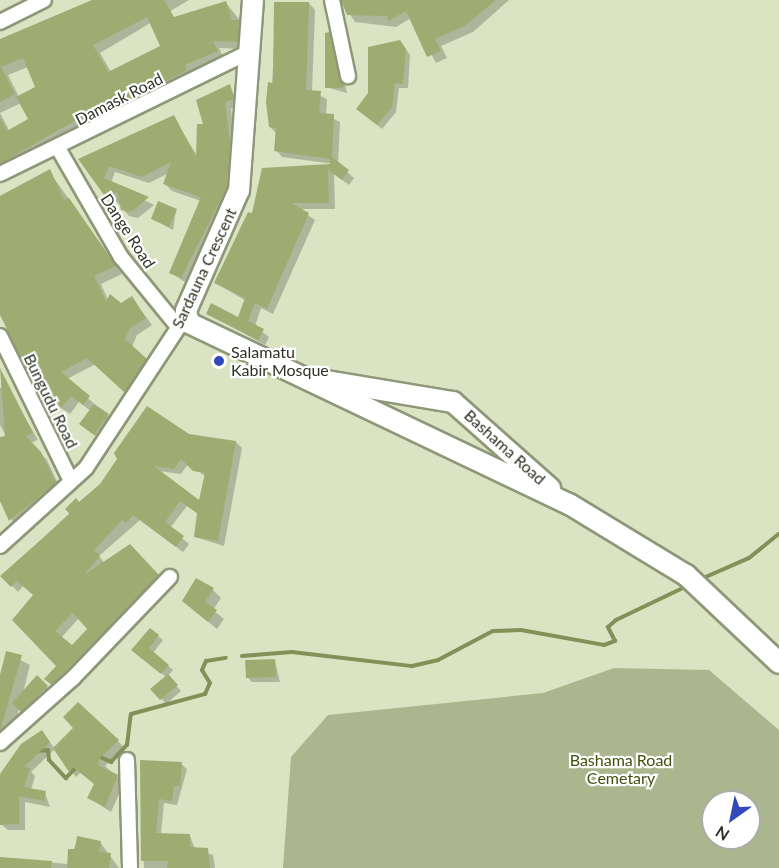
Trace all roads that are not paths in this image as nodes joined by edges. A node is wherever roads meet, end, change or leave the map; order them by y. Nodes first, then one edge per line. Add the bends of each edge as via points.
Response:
1 (44, 0) edge
2 (253, 0) edge
3 (332, 0) edge
4 (0, 22) edge
5 (251, 51) junction
6 (348, 76) dead end
7 (58, 147) junction
8 (0, 174) edge
9 (182, 322) junction
10 (0, 336) edge
11 (294, 377) junction
12 (71, 481) junction
13 (569, 504) junction
14 (0, 546) edge
15 (170, 577) dead end
16 (779, 663) edge
17 (0, 744) edge
18 (127, 760) dead end
19 (130, 868) edge

1 - 4 street
2 - 5 street, Sardauna Crescent
3 - 6 street
5 - 7 street, Damask Road
5 - 9 street, Sardauna Crescent via 239,190
7 - 8 street, Damask Road
7 - 9 street, Dange Road via 121,257
9 - 11 street, Bashama Road
9 - 12 street, Sardauna Crescent via 86,468
10 - 12 street, Bungudu Road
11 - 13 street, Bashama Road
11 - 13 street, Bashama Road via 453,402
12 - 14 street, Sardauna Crescent
13 - 16 street, Bashama Road via 686,575
15 - 17 street
18 - 19 street

